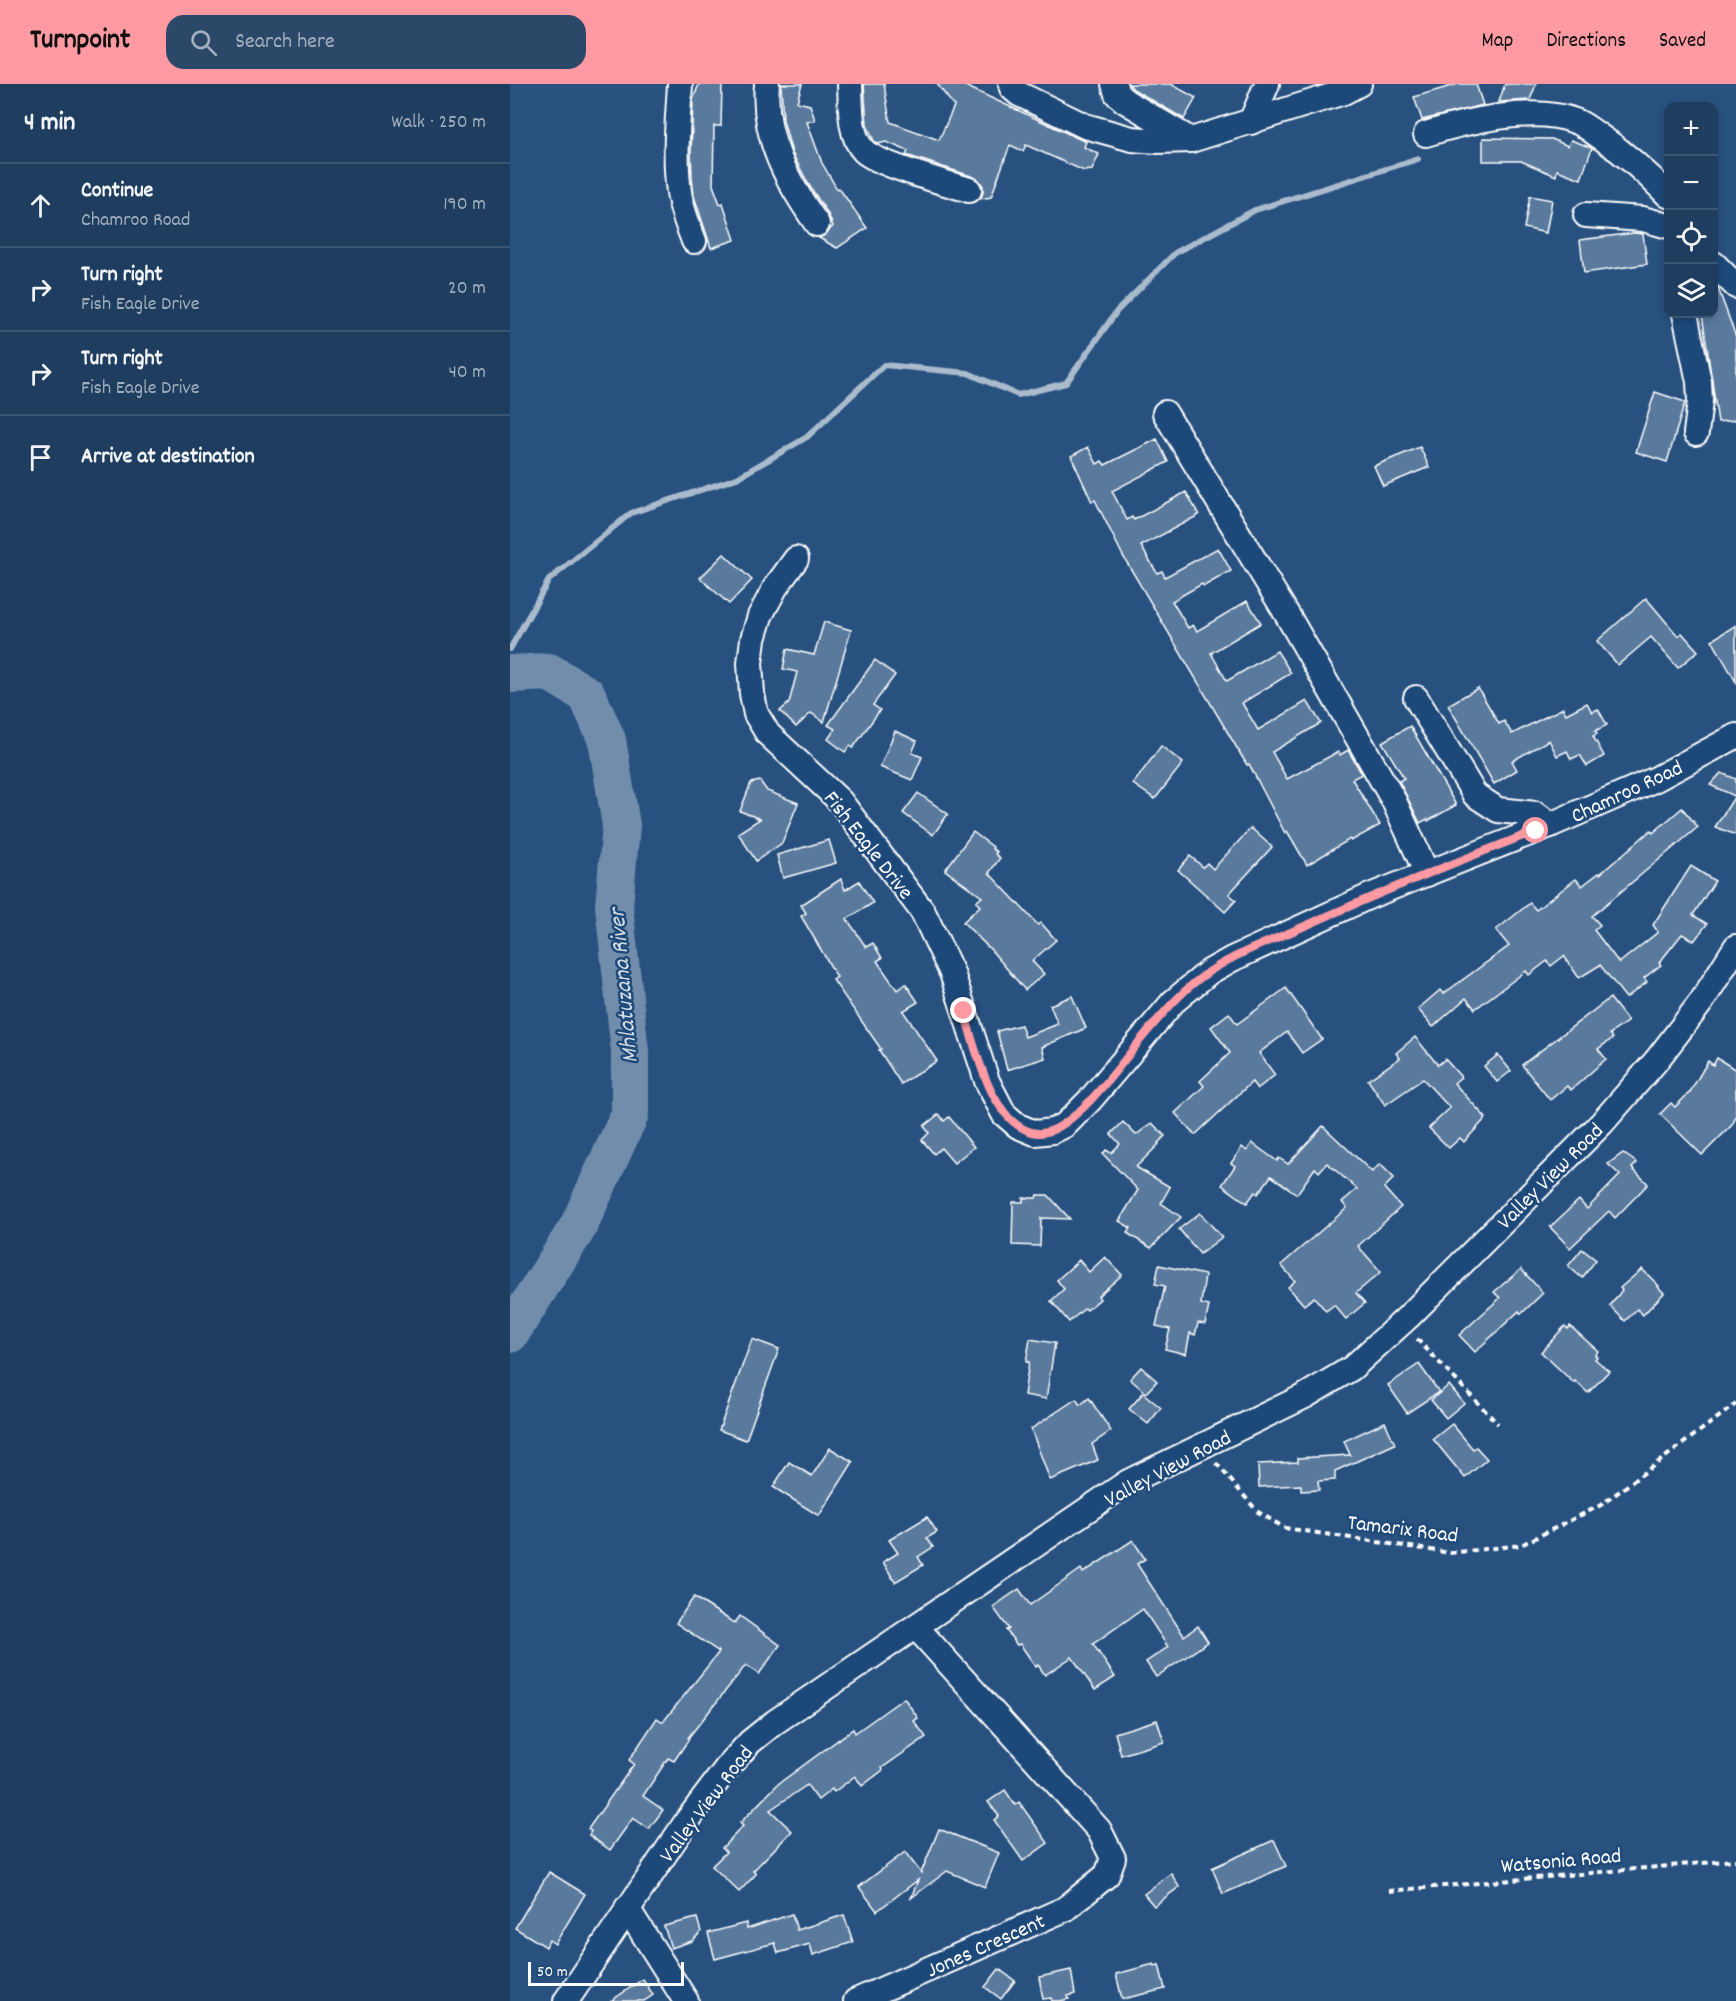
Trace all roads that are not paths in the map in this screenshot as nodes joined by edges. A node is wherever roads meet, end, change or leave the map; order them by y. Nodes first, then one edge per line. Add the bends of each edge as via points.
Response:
1 (680, 84) edge
2 (766, 84) edge
3 (850, 84) edge
4 (1011, 84) edge
5 (1114, 84) edge
6 (1267, 84) edge
7 (1359, 84) edge
8 (1251, 122) junction
9 (1426, 134) dead end
10 (1191, 140) junction
11 (969, 190) dead end
12 (1664, 191) edge
13 (1586, 215) dead end
14 (817, 224) dead end
15 (1664, 225) edge
16 (694, 241) dead end
17 (1718, 269) edge
18 (1736, 286) edge
19 (1686, 318) edge
20 (1166, 413) dead end
21 (1696, 433) dead end
22 (796, 559) dead end
23 (1416, 699) dead end
24 (1736, 736) edge
25 (1550, 825) junction
26 (1427, 874) junction
27 (1736, 947) edge
28 (1035, 1133) joint
29 (916, 1627) junction
30 (627, 1908) junction
31 (566, 2001) edge
32 (686, 2001) edge
33 (856, 2001) edge

1 - 16 street via 676,161 684,216
2 - 14 street via 767,111 781,166
3 - 11 street via 854,130 865,152
4 - 10 street via 1028,98 1085,126 1132,139
5 - 10 street via 1125,101
6 - 8 street
7 - 8 street
8 - 10 street
9 - 12 street via 1466,122 1509,116 1566,118 1578,121 1608,141
13 - 15 street via 1642,219
17 - 18 street
19 - 21 street via 1699,382
20 - 26 street via 1394,801
22 - 28 street, Fish Eagle Drive via 775,588 753,639 750,663 756,714 768,734 840,801 923,912 952,973 987,1081 1004,1114
23 - 25 street via 1475,795 1498,810 1536,814
24 - 25 street, Chamroo Road via 1656,779
25 - 26 street, Chamroo Road
26 - 28 street, Chamroo Road via 1359,901 1209,972 1173,1002 1065,1125
27 - 29 street, Valley View Road via 1702,1001 1656,1061 1600,1124 1352,1368 1305,1396 1128,1482
29 - 30 street, Valley View Road via 750,1742 729,1765
29 - 33 street, Jones Crescent via 1100,1830 1113,1858 1107,1875 1065,1909
30 - 31 street, Valley View Road
30 - 32 street

